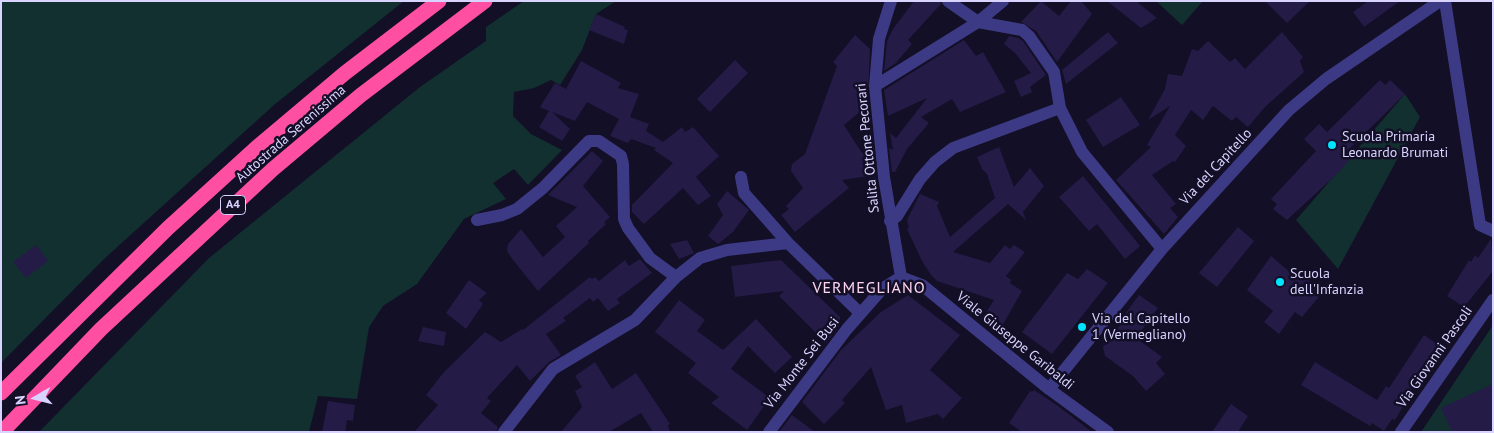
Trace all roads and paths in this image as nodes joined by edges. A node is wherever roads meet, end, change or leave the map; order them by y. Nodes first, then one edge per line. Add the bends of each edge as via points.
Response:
1 (439, 1) edge
2 (485, 1) edge
3 (891, 1) edge
4 (948, 1) edge
5 (1003, 1) edge
6 (1440, 1) edge
7 (1444, 1) edge
8 (978, 22) junction
9 (874, 86) junction
10 (1060, 108) junction
11 (740, 177) dead end
12 (478, 220) dead end
13 (890, 220) junction
14 (1493, 231) edge
15 (788, 243) junction
16 (1162, 249) junction
17 (676, 277) junction
18 (901, 277) junction
19 (1493, 300) edge
20 (860, 313) junction
21 (1049, 389) junction
22 (1, 393) edge
23 (2, 432) edge
24 (504, 432) edge
25 (769, 432) edge
26 (1108, 432) edge
27 (1401, 432) edge

1 - 22 highway, Autostrada Serenissima / A4 via 345,73 256,148 112,282
2 - 23 highway, Autostrada Serenissima / A4 via 361,95 273,169 101,329
3 - 9 street, Salita Ottone Pecorari via 879,39
4 - 8 street
5 - 8 street
6 - 16 street, Via del Capitello via 1326,80 1289,110
7 - 14 street via 1480,225
8 - 9 street
8 - 10 street via 1022,30 1029,36 1054,72
9 - 13 street, Salita Ottone Pecorari
10 - 13 street via 953,148 925,173
10 - 16 street via 1082,152
11 - 15 street via 744,193
12 - 17 street via 517,209 543,188 589,141 599,141 621,156 624,219 628,228 650,258
13 - 18 street, Salita Ottone Pecorari
15 - 17 street via 727,250 700,258
15 - 20 street
16 - 21 street, Via del Capitello
17 - 24 street via 635,320 553,369
18 - 20 street, Via Monte Sei Busi via 883,288
18 - 21 street, Viale Giuseppe Garibaldi via 922,285
19 - 27 street, Via Giovanni Pascoli
20 - 25 street, Via Monte Sei Busi
21 - 26 street, Viale Giuseppe Garibaldi

